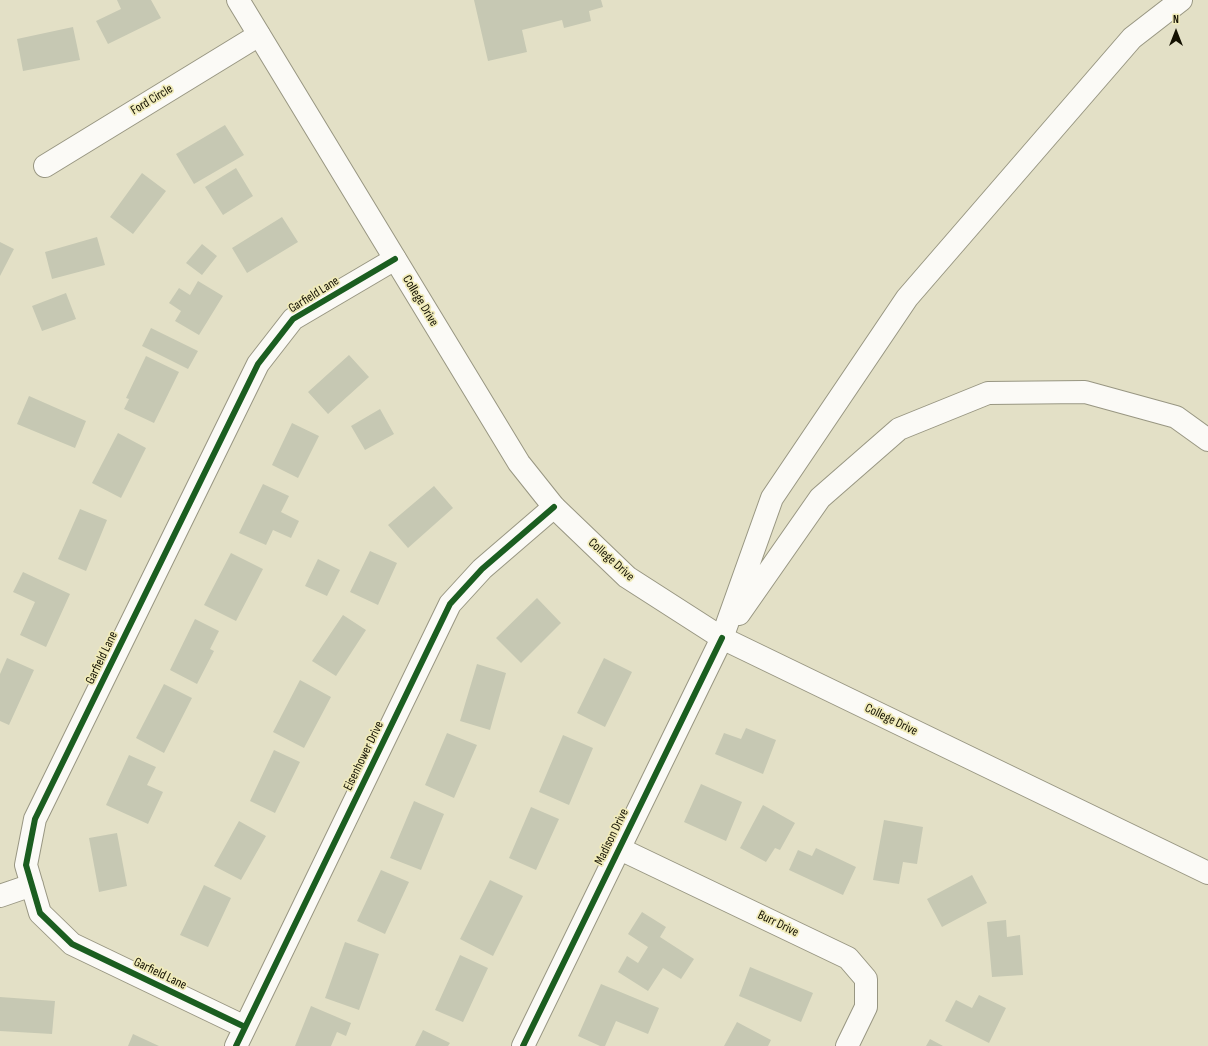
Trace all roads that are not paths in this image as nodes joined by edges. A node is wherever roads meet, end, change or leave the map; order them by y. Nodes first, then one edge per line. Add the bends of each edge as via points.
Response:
1 (238, 0) edge
2 (1181, 0) edge
3 (259, 35) junction
4 (44, 166) dead end
5 (395, 259) junction
6 (1208, 440) edge
7 (554, 507) junction
8 (722, 638) junction
9 (618, 848) junction
10 (1208, 873) edge
11 (32, 886) junction
12 (0, 896) edge
13 (241, 1036) edge
14 (523, 1046) edge
15 (847, 1046) edge

1 - 3 main road, College Drive
2 - 8 main road via 1132,38 907,298 772,498
3 - 4 main road, Ford Circle
3 - 5 main road, College Drive
5 - 7 main road, College Drive via 519,463
5 - 11 main road, Garfield Lane via 293,319 258,364 35,819 26,865
6 - 8 main road via 1176,417 1085,392 988,393 906,426 899,429 820,498
7 - 8 main road, College Drive via 627,577
7 - 13 main road, Eisenhower Drive via 482,569 450,604
8 - 9 main road, Madison Drive
8 - 10 main road, College Drive
9 - 14 main road, Madison Drive
9 - 15 main road, Burr Drive via 848,958 866,978 866,1007
11 - 12 main road
11 - 13 main road, Garfield Lane via 40,913 72,944

